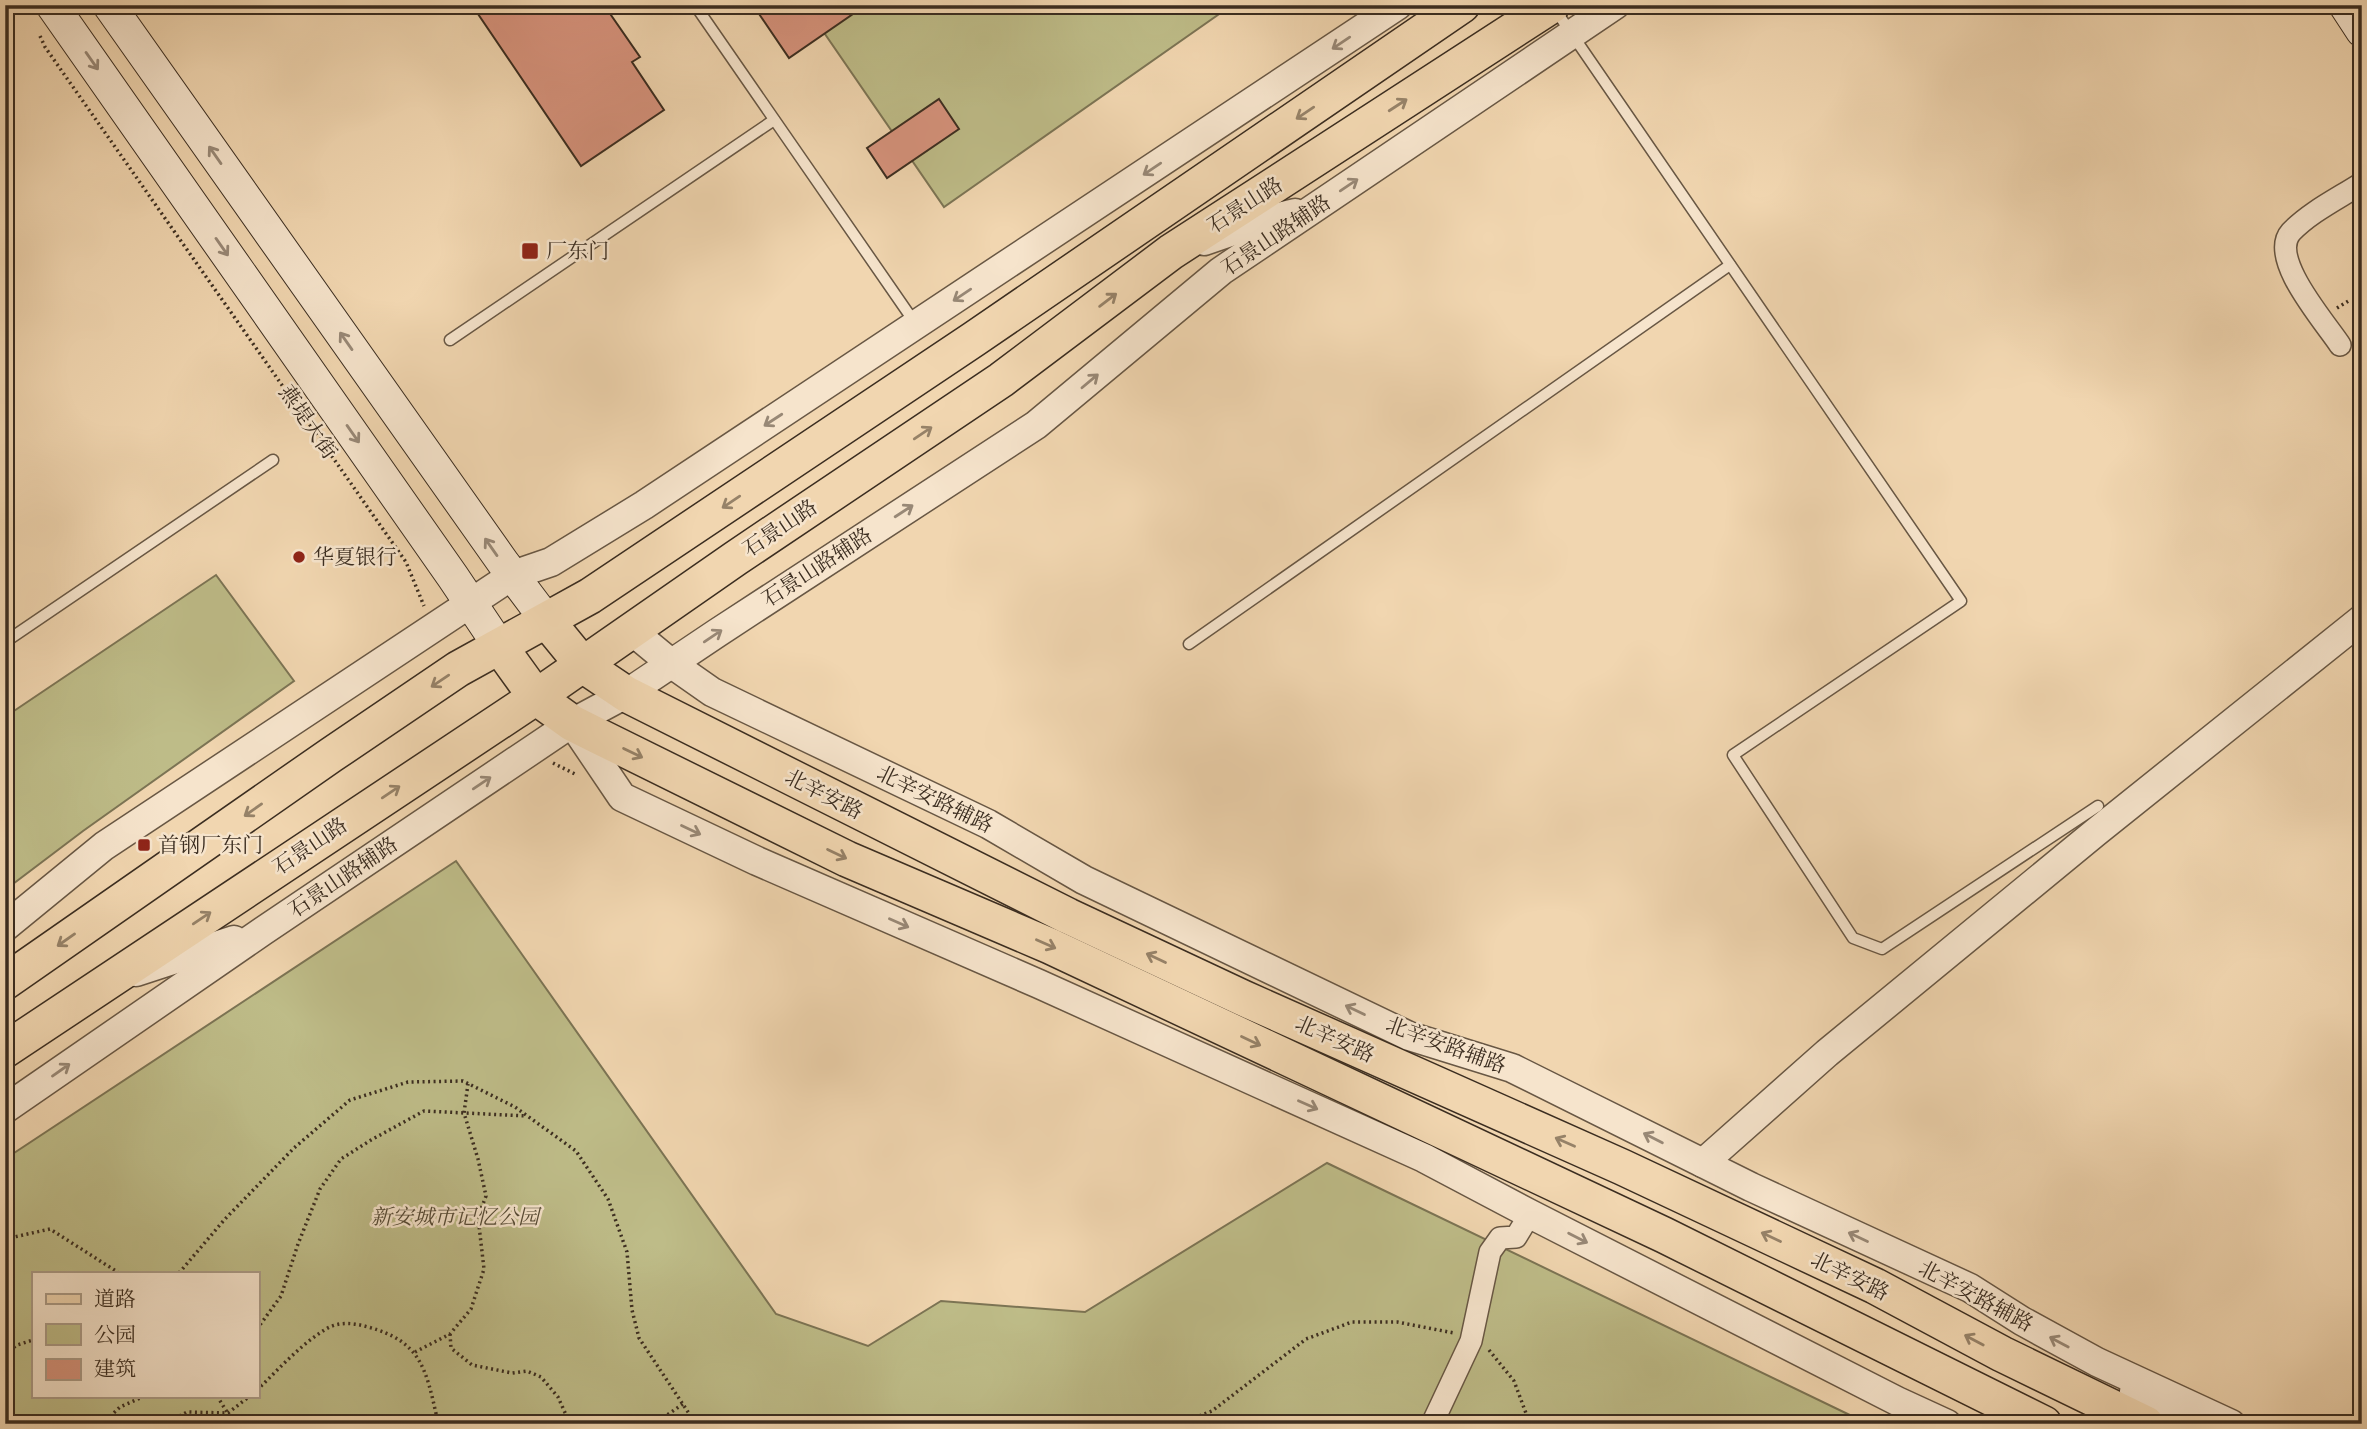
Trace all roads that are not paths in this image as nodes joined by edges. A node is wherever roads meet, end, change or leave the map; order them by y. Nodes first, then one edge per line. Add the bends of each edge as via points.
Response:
1 (109, 5) edge
2 (695, 5) edge
3 (1398, 5) edge
4 (1462, 5) edge
5 (1615, 5) edge
6 (2345, 5) edge
7 (1557, 12) edge
8 (44, 16) edge
9 (2362, 31) edge
10 (774, 120) junction
11 (2362, 183) edge
12 (1314, 208) junction
13 (1171, 252) junction
14 (1730, 265) junction
15 (916, 325) junction
16 (450, 340) dead end
17 (2340, 345) dead end
18 (273, 460) dead end
19 (513, 575) junction
20 (471, 604) junction
21 (2362, 619) edge
22 (547, 621) junction
23 (632, 631) junction
24 (5, 642) edge
25 (1189, 644) dead end
26 (500, 648) junction
27 (672, 664) junction
28 (583, 665) junction
29 (626, 694) junction
30 (536, 697) junction
31 (572, 723) junction
32 (2098, 806) dead end
33 (1156, 914) junction
34 (5, 927) edge
35 (263, 931) junction
36 (5, 982) edge
37 (104, 983) junction
38 (1243, 998) junction
39 (5, 1050) edge
40 (1378, 1101) junction
41 (5, 1109) edge
42 (1424, 1158) junction
43 (1703, 1163) junction
44 (1530, 1214) junction
45 (2097, 1362) junction
46 (1432, 1424) edge
47 (1947, 1424) edge
48 (2044, 1424) edge
49 (2146, 1424) edge
50 (2175, 1424) edge
51 (2231, 1424) edge

19 -> 1 main road
2 - 10 lane
3 -> 15 street
4 -> 22 main road, 石景山路 via 974,339
5 - 7 street, 石景山路辅路
6 - 9 main road
12 -> 7 street, 石景山路辅路
13 -> 7 main road, 石景山路
7 - 14 lane
8 -> 20 main road, 燕堤大街
10 - 15 lane
10 - 16 lane
11 - 17 street via 2289,234 2285,253 2292,275
12 - 13 street
27 -> 12 street, 石景山路辅路 via 1036,425 1221,271
23 -> 13 main road, 石景山路 via 1002,380
14 - 25 lane
14 - 32 lane via 1961,601 1733,755 1853,938 1882,949
15 -> 19 street via 632,512 551,562
18 - 24 lane
19 - 20 street
19 - 22 main road
20 - 26 main road, 燕堤大街
20 - 34 street via 104,846
21 - 43 street via 1827,1053
22 - 26 main road, 石景山路
22 - 28 main road, 北辛安路
23 - 27 street, 北辛安路辅路
23 - 28 main road, 石景山路
26 - 30 main road, 北辛安路
26 -> 36 main road, 石景山路 via 458,669
27 - 29 street, 石景山路辅路
27 - 33 street, 北辛安路辅路 via 712,692 988,824 1084,880
28 - 29 main road, 北辛安路
28 - 30 main road, 石景山路
29 - 31 street, 石景山路辅路
38 -> 29 main road, 北辛安路 via 1068,916
30 - 31 main road, 北辛安路
37 -> 30 main road, 石景山路
35 -> 31 street, 石景山路辅路
31 -> 40 main road, 北辛安路 via 847,859 1050,946
31 -> 42 street via 622,797
33 - 38 street
43 -> 33 street, 北辛安路辅路 via 1512,1068 1409,1036
35 - 37 street
41 -> 35 street, 石景山路辅路
37 - 39 main road, 石景山路
49 -> 38 main road, 北辛安路 via 1874,1286 1622,1167
40 - 42 street
40 - 48 main road, 北辛安路 via 1664,1235
42 - 44 street
45 -> 43 street, 北辛安路辅路 via 1970,1288
44 - 46 street via 1516,1237 1500,1238 1490,1252 1471,1341
44 -> 47 street
45 - 50 street
45 - 51 street, 北辛安路辅路

